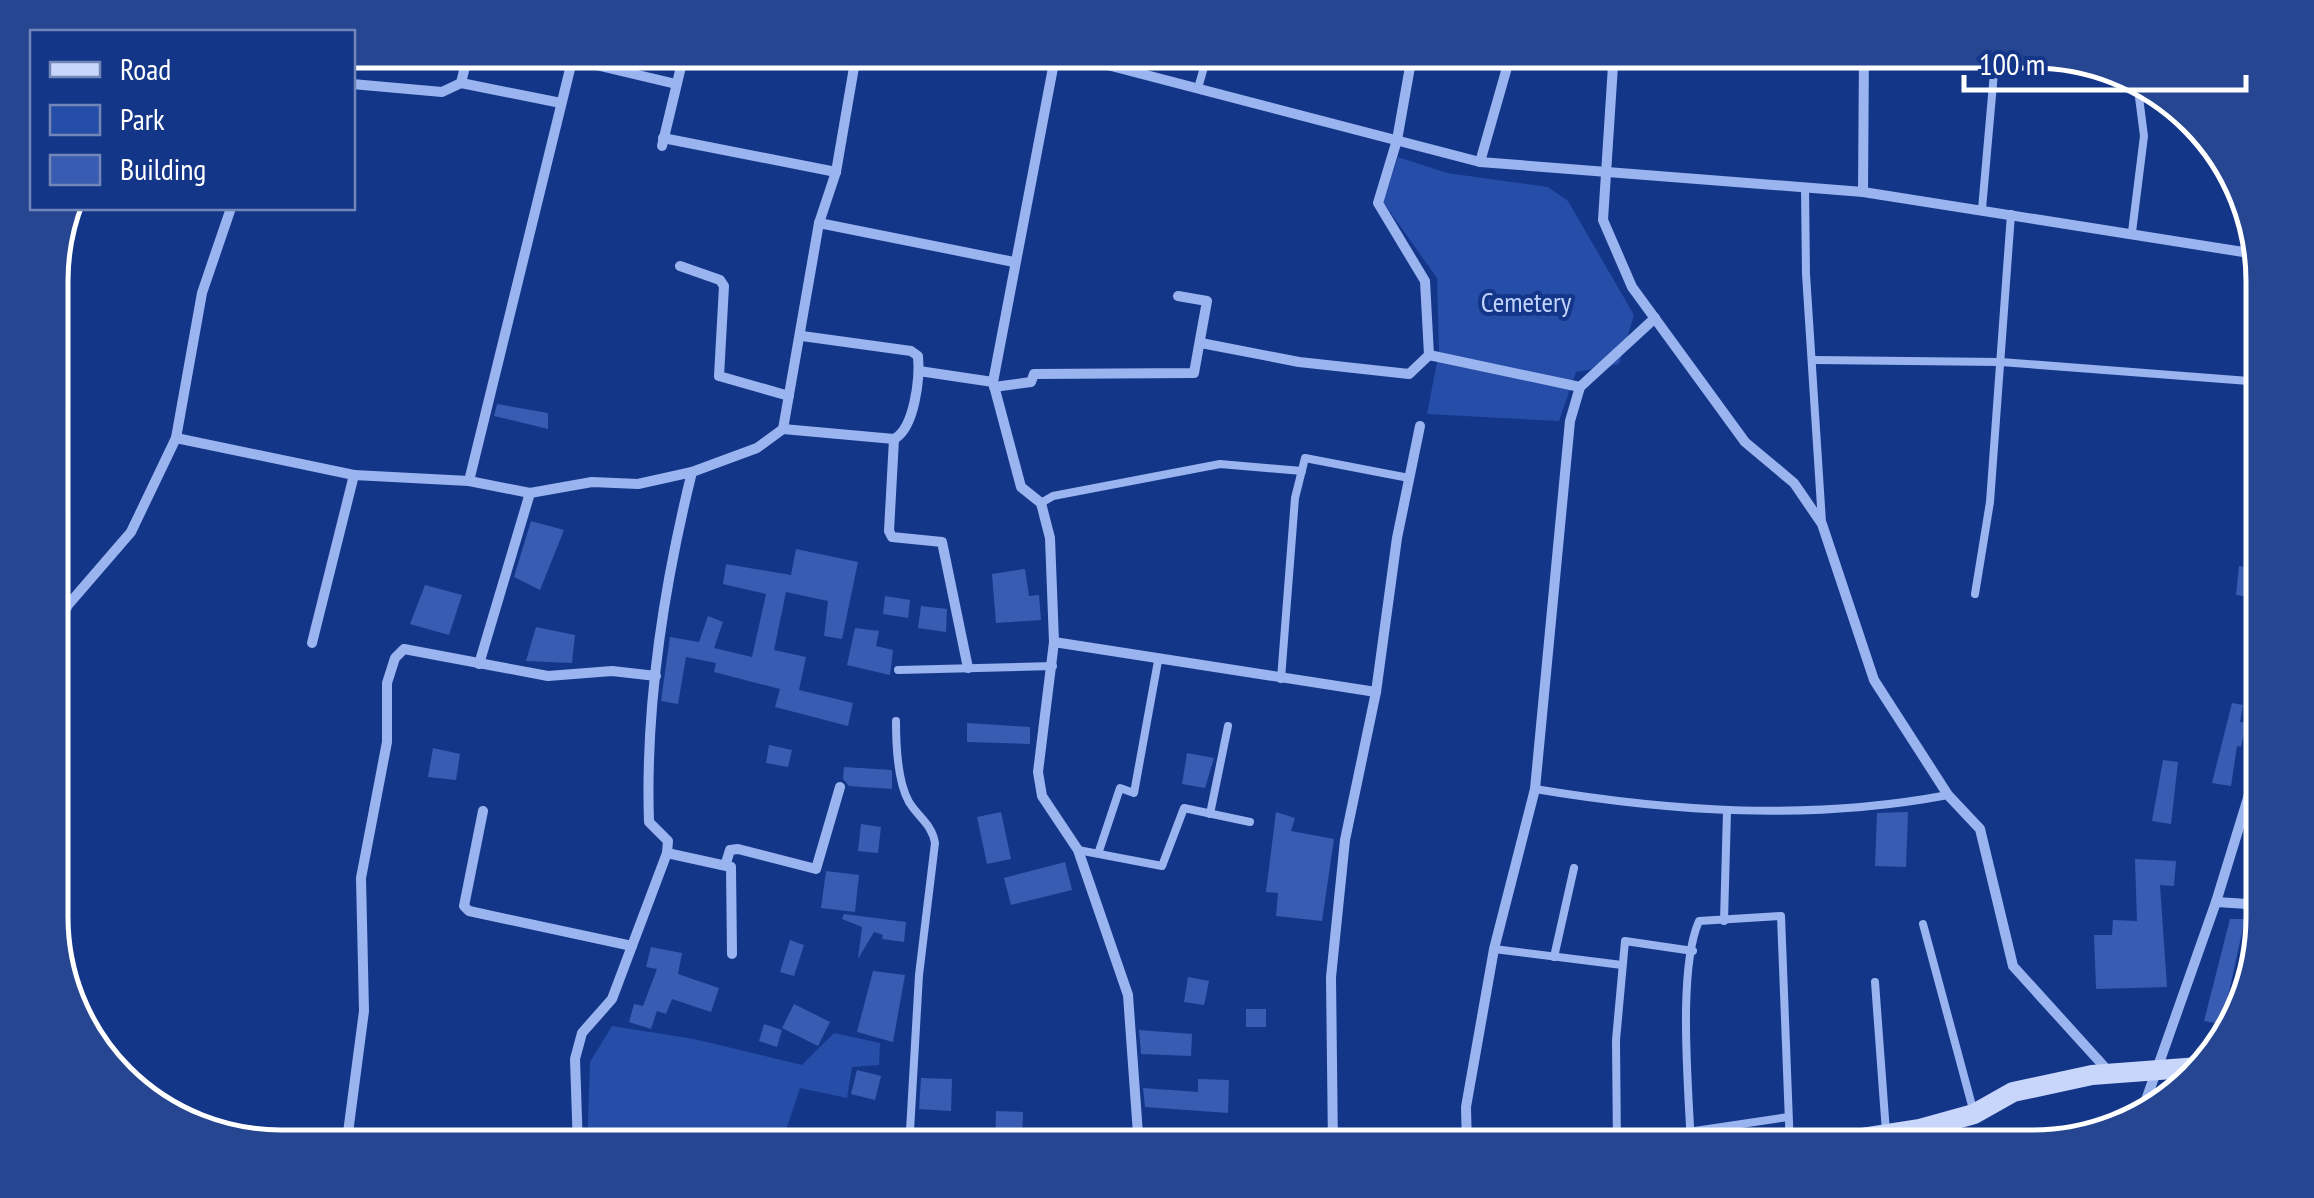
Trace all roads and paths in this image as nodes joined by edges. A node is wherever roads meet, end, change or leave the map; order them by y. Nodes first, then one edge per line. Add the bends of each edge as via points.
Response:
1 (464, 68) edge
2 (570, 68) edge
3 (605, 68) edge
4 (680, 68) edge
5 (854, 68) edge
6 (1051, 68) edge
7 (1120, 68) edge
8 (1203, 68) edge
9 (1410, 68) edge
10 (1507, 68) edge
11 (1613, 68) edge
12 (1864, 68) edge
13 (1996, 68) edge
14 (461, 83) junction
15 (355, 84) edge
16 (676, 84) junction
17 (1198, 88) junction
18 (2139, 95) edge
19 (561, 103) junction
20 (1396, 140) junction
21 (1480, 162) junction
22 (836, 172) junction
23 (1604, 173) junction
24 (1805, 187) junction
25 (1862, 192) junction
26 (1982, 209) junction
27 (230, 210) edge
28 (2011, 214) junction
29 (818, 223) junction
30 (2132, 232) junction
31 (2245, 252) edge
32 (1014, 262) junction
33 (680, 266) dead end
34 (1178, 296) dead end
35 (1655, 318) junction
36 (802, 336) junction
37 (1202, 343) junction
38 (1429, 355) junction
39 (1814, 360) junction
40 (2001, 362) junction
41 (919, 371) junction
42 (2246, 381) edge
43 (993, 384) junction
44 (1580, 388) junction
45 (789, 396) junction
46 (1420, 426) dead end
47 (782, 429) junction
48 (176, 438) junction
49 (894, 439) junction
50 (1302, 470) junction
51 (692, 472) junction
52 (354, 476) junction
53 (1409, 478) junction
54 (469, 482) junction
55 (530, 492) junction
56 (1040, 503) junction
57 (1822, 524) junction
58 (1974, 594) dead end
59 (68, 605) edge
60 (1054, 642) junction
61 (312, 643) dead end
62 (1158, 661) junction
63 (479, 664) junction
64 (1053, 666) junction
65 (968, 668) junction
66 (898, 670) dead end
67 (656, 676) junction
68 (1281, 678) junction
69 (1376, 692) junction
70 (896, 722) dead end
71 (1228, 726) dead end
72 (840, 787) dead end
73 (1534, 789) junction
74 (1948, 795) junction
75 (2246, 804) edge
76 (1727, 811) junction
77 (483, 812) dead end
78 (1210, 814) junction
79 (1250, 822) dead end
80 (1078, 850) junction
81 (1099, 852) junction
82 (666, 853) junction
83 (726, 864) junction
84 (1574, 868) dead end
85 (2216, 902) junction
86 (2246, 904) edge
87 (1724, 921) junction
88 (1922, 924) dead end
89 (632, 946) junction
90 (1494, 948) junction
91 (1693, 950) junction
92 (732, 954) dead end
93 (1554, 957) junction
94 (1622, 964) junction
95 (1875, 982) dead end
96 (2159, 1067) junction
97 (2185, 1067) edge
98 (2110, 1072) junction
99 (2147, 1098) edge
100 (1974, 1114) junction
101 (1788, 1117) junction
102 (348, 1130) edge
103 (577, 1130) edge
104 (911, 1130) edge
105 (1138, 1130) edge
106 (1333, 1130) edge
107 (1467, 1130) edge
108 (1616, 1130) edge
109 (1690, 1130) joint
110 (1789, 1130) edge
111 (1886, 1130) edge
112 (1904, 1130) edge

1 - 14 street
2 - 19 street
3 - 16 street
4 - 16 street
5 - 22 street
6 - 32 street via 1022,248
7 - 17 street
8 - 17 lane
9 - 20 street
10 - 21 street
11 - 23 street
12 - 25 street
13 - 26 lane
14 - 15 street via 442,92
14 - 19 street
16 - 22 street via 662,142
17 - 20 street
18 - 30 lane via 2144,136
19 - 54 street
20 - 21 street
20 - 38 street via 1378,203 1426,281
21 - 23 street
22 - 29 street
23 - 24 street
23 - 35 street via 1603,220 1632,287
24 - 25 street
24 - 39 lane
25 - 26 street
26 - 28 street
27 - 48 street via 202,292
28 - 30 street
28 - 40 lane
29 - 32 street
29 - 36 street
30 - 31 street
32 - 43 street
33 - 45 street via 724,286 719,376
34 - 37 street via 1207,301
35 - 44 street
35 - 57 street via 1745,442 1794,483
36 - 41 street via 911,352
36 - 45 street
37 - 38 street via 1409,374
37 - 43 street via 1194,374 1034,374 1031,382
38 - 44 street
39 - 40 lane
39 - 57 lane
40 - 42 lane
40 - 58 lane via 1990,502
41 - 43 street
41 - 49 street via 907,424
43 - 56 street via 1022,487
44 - 73 street via 1570,421
45 - 47 street
46 - 53 street
47 - 49 street
47 - 51 street via 757,448
48 - 52 street
48 - 59 street via 130,532
49 - 65 street via 889,531 892,537 942,542
50 - 53 lane via 1305,458
50 - 56 lane via 1220,464
50 - 68 lane
51 - 55 street via 638,484 592,482
51 - 67 street
52 - 54 street
52 - 61 street
53 - 69 street
54 - 55 street
55 - 63 street
56 - 60 street via 1050,538
57 - 74 street via 1874,680
60 - 62 street
60 - 64 street
62 - 68 street
62 - 81 lane via 1134,792 1120,788
63 - 67 street via 548,676 612,670
63 - 102 street via 404,649 391,670 387,742 361,878 364,1012
64 - 65 lane
64 - 80 street via 1038,772 1042,796
65 - 66 lane
67 - 82 street via 649,822 668,840
68 - 69 street
69 - 106 street via 1345,840 1331,977
70 - 104 lane via 904,787 934,842
71 - 78 lane
72 - 83 street via 816,868 738,849 730,850
73 - 76 lane via 1646,808
73 - 90 street
74 - 76 lane via 1871,810
74 - 98 street via 1980,829 2013,966
75 - 85 street
76 - 87 lane
77 - 89 street via 468,911
78 - 79 lane
78 - 81 lane via 1184,808 1162,866
80 - 81 lane
80 - 105 street via 1128,995
82 - 83 street
82 - 89 street
83 - 92 street via 734,875
84 - 93 lane
85 - 86 street
85 - 96 street
87 - 91 lane via 1700,921
87 - 101 lane via 1781,916
88 - 100 lane
89 - 103 street via 612,999 582,1033 575,1060
90 - 93 lane
90 - 107 street
91 - 94 lane via 1625,941
91 - 109 lane
93 - 94 lane
94 - 108 lane
95 - 111 lane
96 - 97 street
96 - 98 street
96 - 99 street
98 - 100 street via 2013,1092
100 - 112 street
101 - 109 lane
101 - 110 lane

